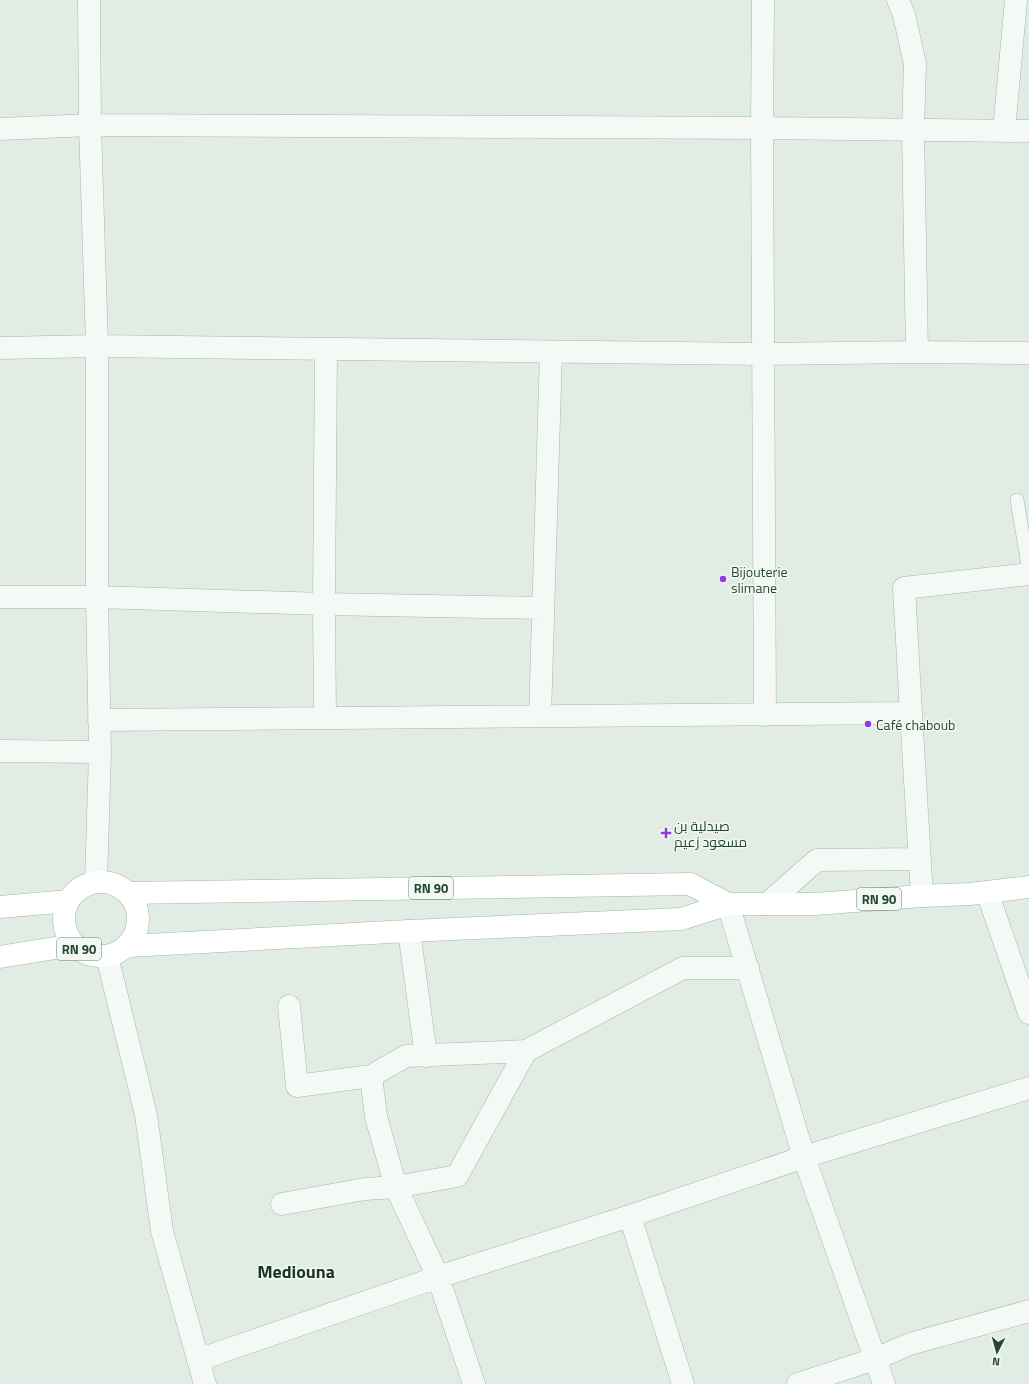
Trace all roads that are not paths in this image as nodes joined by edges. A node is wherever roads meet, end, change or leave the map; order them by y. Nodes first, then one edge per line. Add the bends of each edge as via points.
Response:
1 (89, 0) edge
2 (764, 0) edge
3 (898, 0) edge
4 (1016, 0) edge
5 (90, 125) junction
6 (762, 128) junction
7 (0, 129) edge
8 (913, 129) junction
9 (1004, 130) junction
10 (1029, 131) edge
11 (97, 346) junction
12 (0, 348) edge
13 (326, 349) junction
14 (551, 352) junction
15 (917, 352) junction
16 (1029, 353) edge
17 (763, 354) junction
18 (1017, 500) dead end
19 (1029, 572) edge
20 (0, 597) edge
21 (97, 597) junction
22 (324, 604) junction
23 (543, 608) junction
24 (911, 713) junction
25 (765, 715) junction
26 (540, 716) junction
27 (325, 718) junction
28 (99, 720) junction
29 (0, 751) edge
30 (100, 752) junction
31 (920, 859) junction
32 (96, 882) junction
33 (1029, 887) edge
34 (987, 892) junction
35 (128, 893) junction
36 (922, 896) junction
37 (68, 902) junction
38 (728, 904) junction
39 (766, 904) junction
40 (0, 907) edge
41 (408, 931) junction
42 (74, 945) junction
43 (128, 946) junction
44 (106, 956) junction
45 (0, 957) edge
46 (748, 968) junction
47 (289, 1006) dead end
48 (1029, 1013) edge
49 (526, 1051) junction
50 (426, 1056) junction
51 (371, 1076) junction
52 (1029, 1088) edge
53 (804, 1157) junction
54 (396, 1187) junction
55 (282, 1204) dead end
56 (630, 1216) junction
57 (438, 1277) junction
58 (1029, 1311) edge
59 (876, 1359) junction
60 (198, 1360) junction
61 (205, 1384) edge
62 (474, 1384) edge
63 (683, 1384) edge
64 (798, 1384) edge
65 (884, 1384) edge

1 - 5 street
2 - 6 street
3 - 8 street via 915,64
4 - 9 street
5 - 6 street
5 - 7 street
5 - 11 street
6 - 8 street
6 - 17 street
8 - 9 street
8 - 15 street
9 - 10 street
11 - 12 street
11 - 13 street
11 - 21 street
13 - 14 street
13 - 22 street
14 - 17 street
14 - 23 street
15 - 16 street
15 - 17 street
17 - 25 street
18 - 19 lane
19 - 24 street via 904,588
20 - 21 street
21 - 22 street
21 - 28 street
22 - 23 street
22 - 27 street
23 - 26 street
24 - 25 street
24 - 31 street
25 - 26 street
26 - 27 street
27 - 28 street
28 - 30 street
29 - 30 street
30 - 32 street
31 - 36 street
31 - 39 street via 817,860
32 - 35 main road via 108,882
32 - 37 main road, RN 90 via 84,885
33 - 34 main road, RN 90
34 - 36 main road, RN 90
34 - 48 street
35 - 38 main road, RN 90 via 690,884
35 - 43 main road via 135,902 139,914 138,926
36 - 39 main road, RN 90 via 814,904
37 - 40 main road
37 - 42 main road, RN 90 via 64,912 64,924 67,936
38 - 39 main road, RN 90
38 - 41 main road, RN 90 via 681,919
38 - 46 street
41 - 43 main road, RN 90
41 - 50 street
42 - 44 main road, RN 90 via 95,956
42 - 45 main road, RN 90
43 - 44 main road, RN 90 via 118,953
44 - 60 street via 146,1115 162,1231
46 - 49 street via 683,968
46 - 53 street
47 - 51 street via 297,1086
49 - 50 street
49 - 54 street via 457,1176
50 - 51 street via 406,1056
51 - 54 street via 376,1117
52 - 53 street
53 - 56 street
53 - 59 street
54 - 55 street via 365,1189
54 - 57 street
56 - 57 street
56 - 63 street
57 - 60 street
57 - 62 street
58 - 59 street via 910,1344
59 - 64 street
59 - 65 street
60 - 61 street

